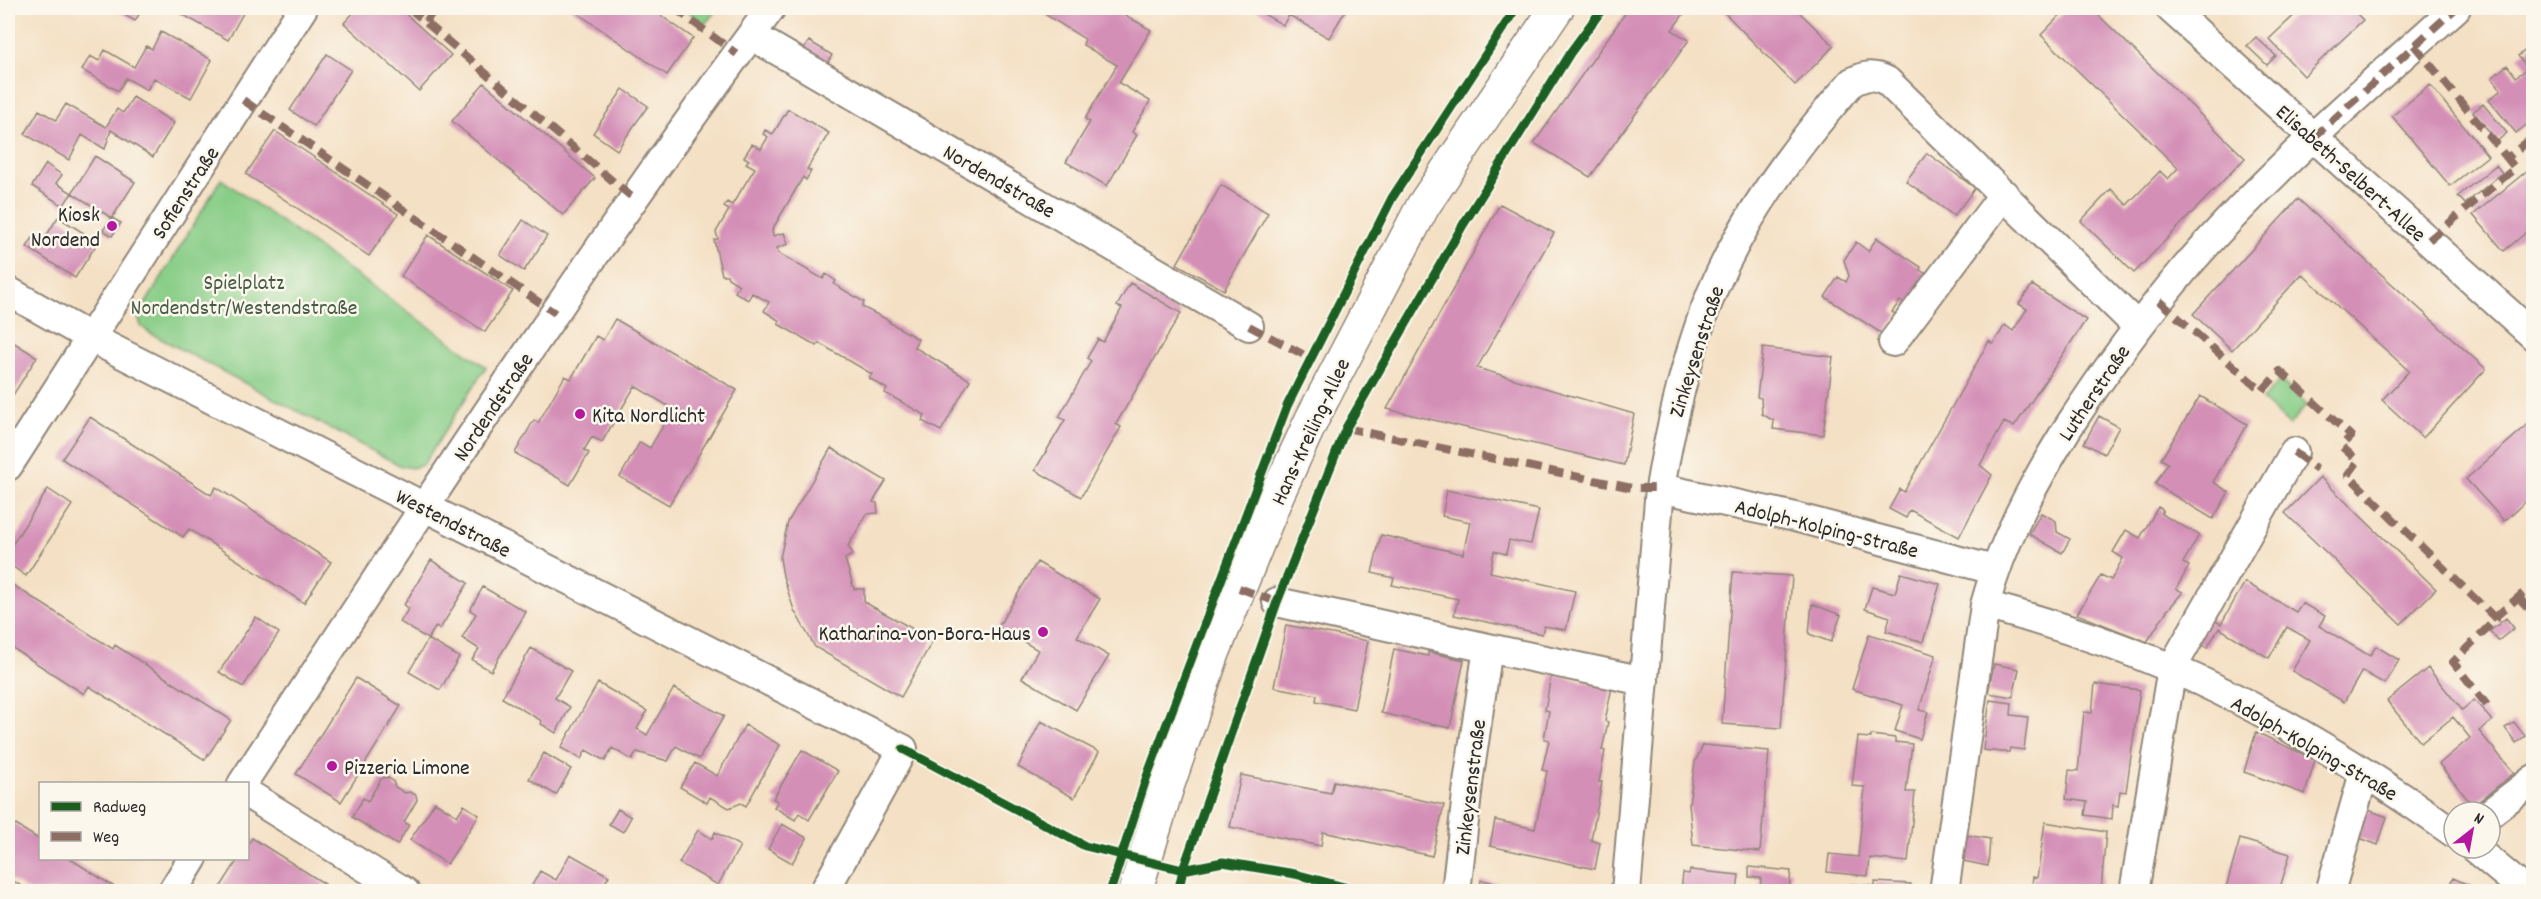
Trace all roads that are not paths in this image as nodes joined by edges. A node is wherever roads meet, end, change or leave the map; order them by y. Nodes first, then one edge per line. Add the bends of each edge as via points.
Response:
1 (303, 8) edge
2 (771, 8) edge
3 (1557, 8) edge
4 (2170, 8) edge
5 (2456, 8) edge
6 (751, 35) junction
7 (2313, 138) junction
8 (2004, 194) junction
9 (8, 291) edge
10 (1249, 326) dead end
11 (2138, 327) junction
12 (2534, 336) edge
13 (91, 338) junction
14 (1893, 342) dead end
15 (2294, 452) dead end
16 (8, 466) edge
17 (1660, 488) junction
18 (424, 508) junction
19 (1994, 570) junction
20 (1277, 602) dead end
21 (1985, 605) junction
22 (1488, 648) junction
23 (2172, 668) junction
24 (1644, 681) junction
25 (2364, 772) junction
26 (2534, 779) edge
27 (243, 782) edge
28 (249, 795) edge
29 (2502, 804) edge
30 (2442, 825) edge
31 (192, 860) edge
32 (2489, 860) edge
33 (172, 891) edge
34 (405, 891) edge
35 (824, 891) edge
36 (1135, 891) edge
37 (1456, 891) edge
38 (1626, 891) edge
39 (1944, 891) edge
40 (2134, 891) edge
41 (2330, 891) edge
42 (2527, 891) edge

1 - 13 street, Sofienstraße
2 - 6 street, Nordendstraße
3 - 36 street, Hans-Kreiling-Allee via 1423,206 1312,419 1213,653
4 - 7 street, Elisabeth-Selbert-Allee
5 - 7 street, Lutherstraße
6 - 10 street, Nordendstraße
6 - 18 street, Nordendstraße via 599,248
7 - 11 street, Lutherstraße via 2190,264
7 - 12 street, Elisabeth-Selbert-Allee
8 - 11 street, Zinkeysenstraße
8 - 14 street
8 - 17 street, Zinkeysenstraße via 1887,81 1865,75 1852,82 1782,171 1745,227 1719,278 1697,331 1670,429
9 - 13 street, Westendstraße
11 - 19 street, Lutherstraße via 2051,456 2022,507
13 - 16 street, Sofienstraße
13 - 18 street, Westendstraße
15 - 23 street
17 - 19 street, Adolph-Kolping-Straße via 1791,516
17 - 24 street, Zinkeysenstraße
18 - 27 street, Nordendstraße
18 - 35 street, Westendstraße via 903,748
19 - 21 street, Lutherstraße
20 - 22 street
21 - 23 street, Adolph-Kolping-Straße via 2057,625
21 - 39 street, Lutherstraße
22 - 24 street
22 - 37 street, Zinkeysenstraße
23 - 25 street, Adolph-Kolping-Straße via 2277,720
23 - 40 street
24 - 38 street, Zinkeysenstraße
25 - 30 street, Adolph-Kolping-Straße
25 - 41 street
26 - 29 street
28 - 34 street
31 - 33 street
32 - 42 street

